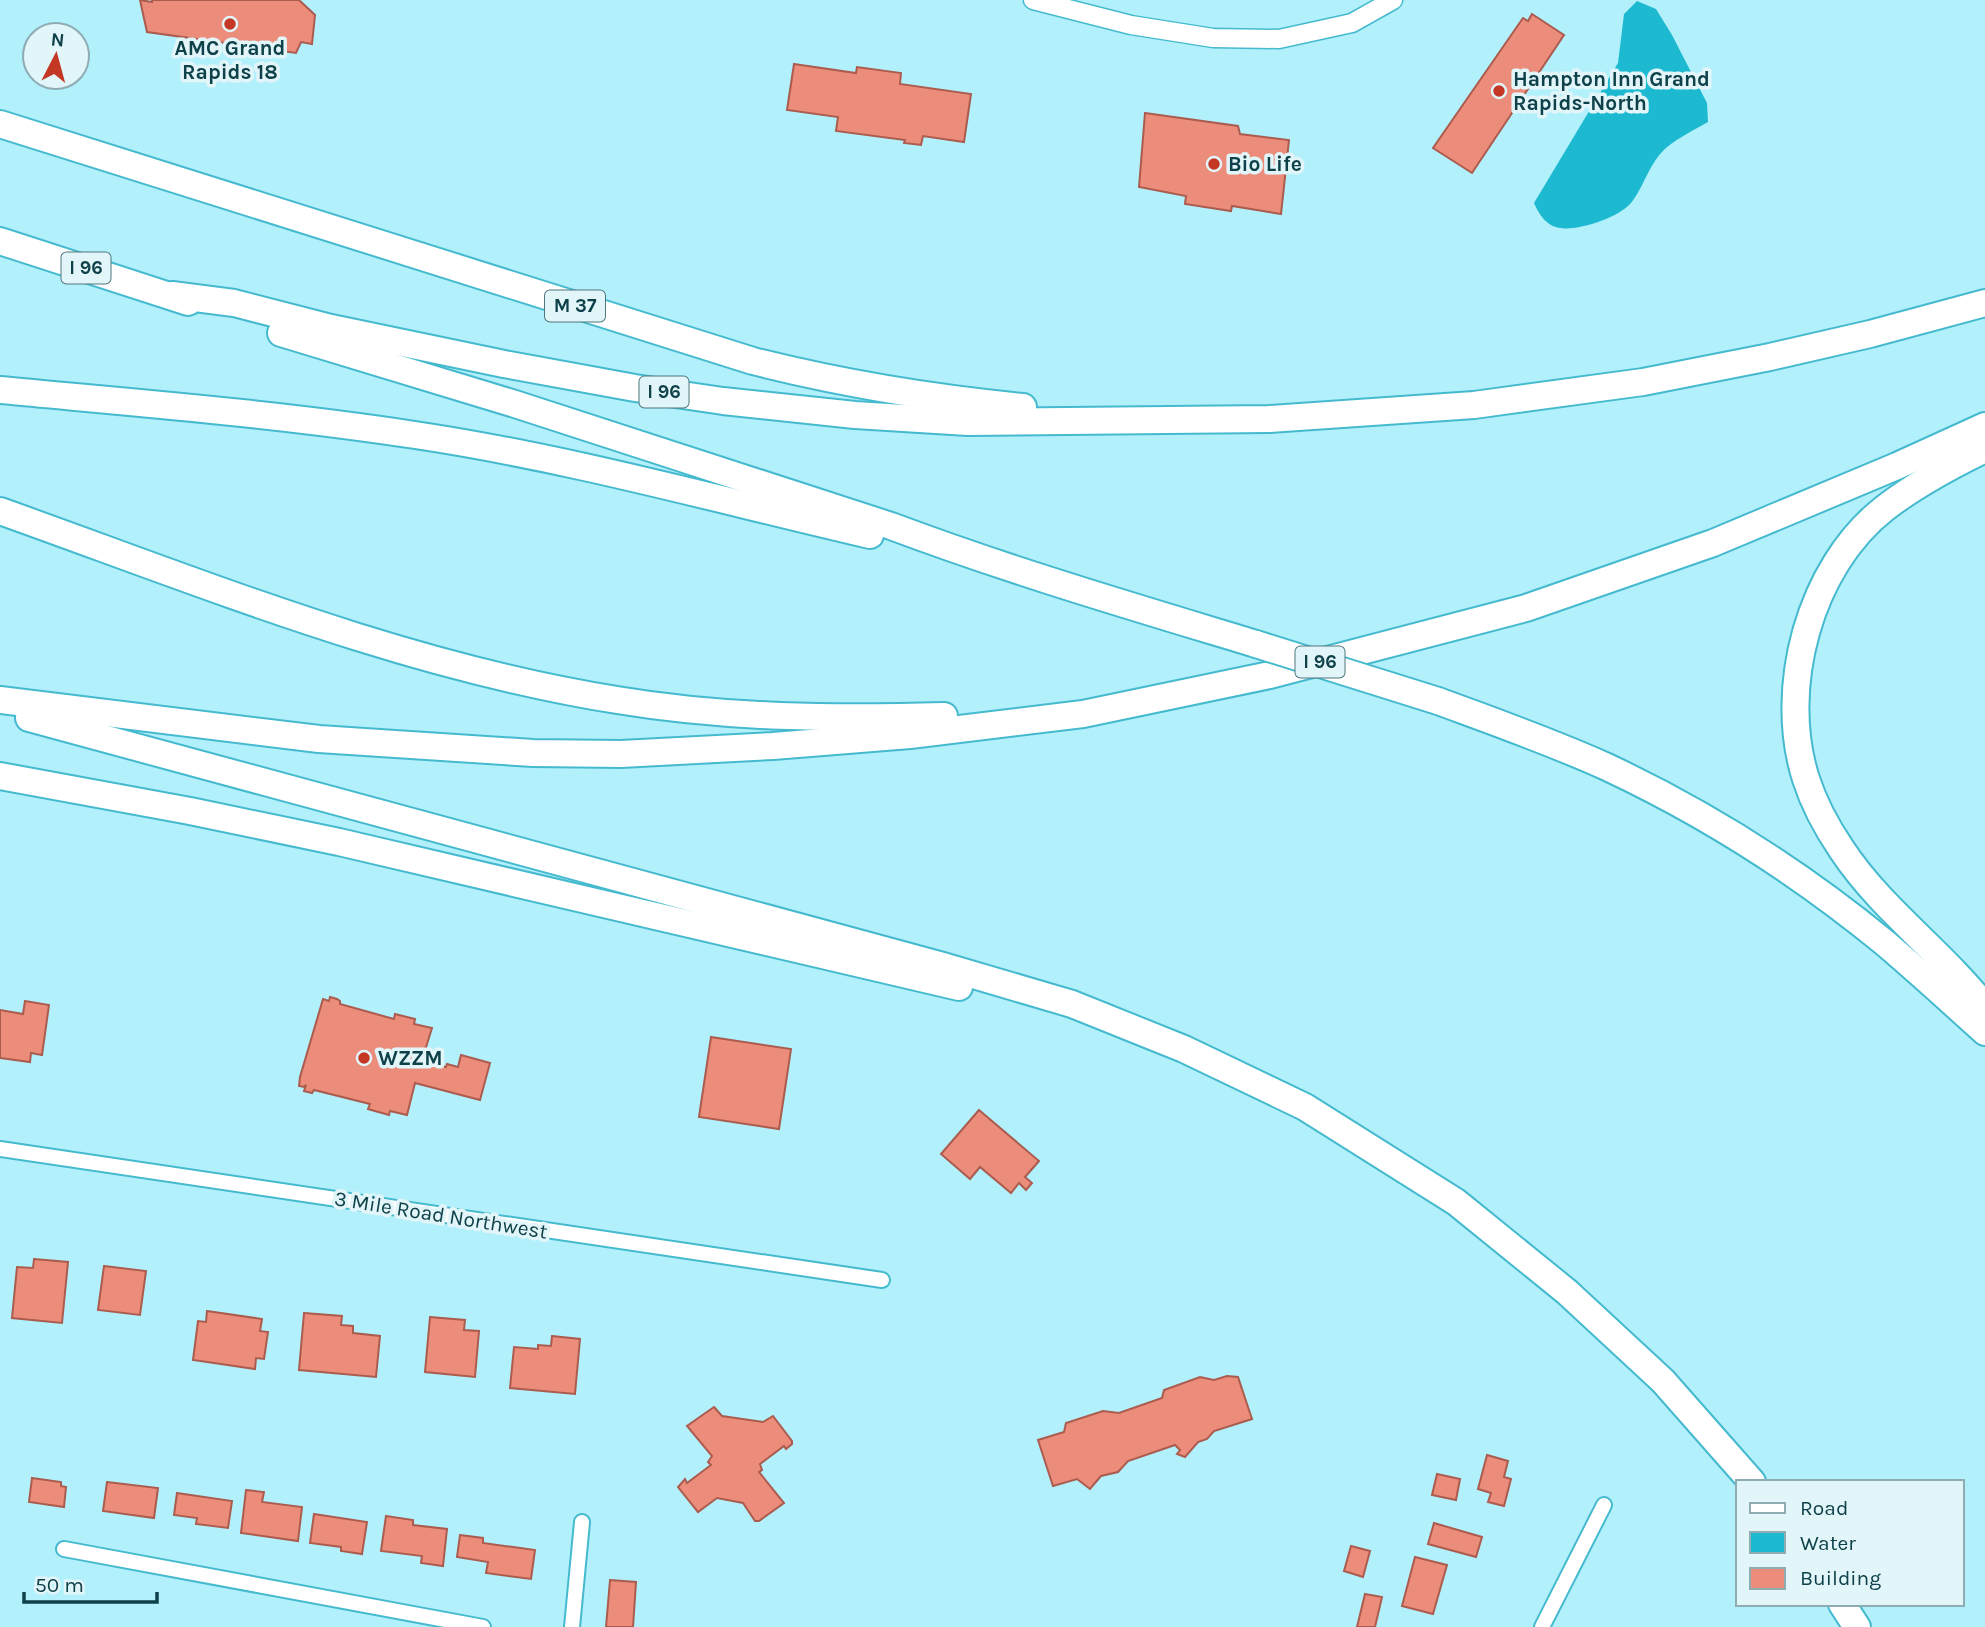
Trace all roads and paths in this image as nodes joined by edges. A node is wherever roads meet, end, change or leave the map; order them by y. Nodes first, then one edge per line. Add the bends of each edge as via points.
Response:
1 (1033, 0) edge
2 (1393, 0) edge
3 (0, 124) edge
4 (0, 241) edge
5 (172, 295) junction
6 (1985, 303) edge
7 (0, 390) edge
8 (1164, 421) junction
9 (1985, 425) edge
10 (1985, 449) edge
11 (0, 511) edge
12 (937, 543) junction
13 (0, 700) edge
14 (0, 710) edge
15 (1083, 714) junction
16 (0, 776) edge
17 (1072, 1004) junction
18 (1985, 1007) edge
19 (1985, 1031) edge
20 (0, 1149) edge
21 (882, 1280) dead end
22 (1750, 1480) edge
23 (1604, 1505) dead end
24 (582, 1522) dead end
25 (64, 1549) dead end
26 (1843, 1606) edge
27 (483, 1627) edge
28 (572, 1627) edge
29 (1542, 1627) edge
30 (1857, 1627) edge

1 - 2 street via 1131,25 1213,38 1279,38 1352,23
3 - 8 highway, M 37 via 753,361 920,396
4 - 5 highway, I 96
5 - 8 highway, I 96 via 234,303 504,364 723,401 968,422
5 - 12 highway
6 - 8 highway, I 96 via 1770,357 1567,394 1366,414
7 - 12 highway via 416,435 602,470 876,536
9 - 15 highway, I 96 via 1713,543 1526,608 1270,675
10 - 18 highway via 1885,508 1848,549 1826,581 1807,630 1795,713 1806,779 1842,851
11 - 15 highway via 358,637 452,665 618,700 808,718
12 - 19 highway, bridge via 1438,701 1607,767 1732,835 1847,914
13 - 15 highway, I 96 via 318,739 533,753 621,754 773,746 910,736
14 - 17 highway
16 - 17 highway via 338,842 953,987
17 - 22 highway via 1184,1049 1305,1107 1456,1202 1567,1292 1644,1363
20 - 21 street, 3 Mile Road Northwest
23 - 29 street
24 - 28 street
25 - 27 street
26 - 30 highway

